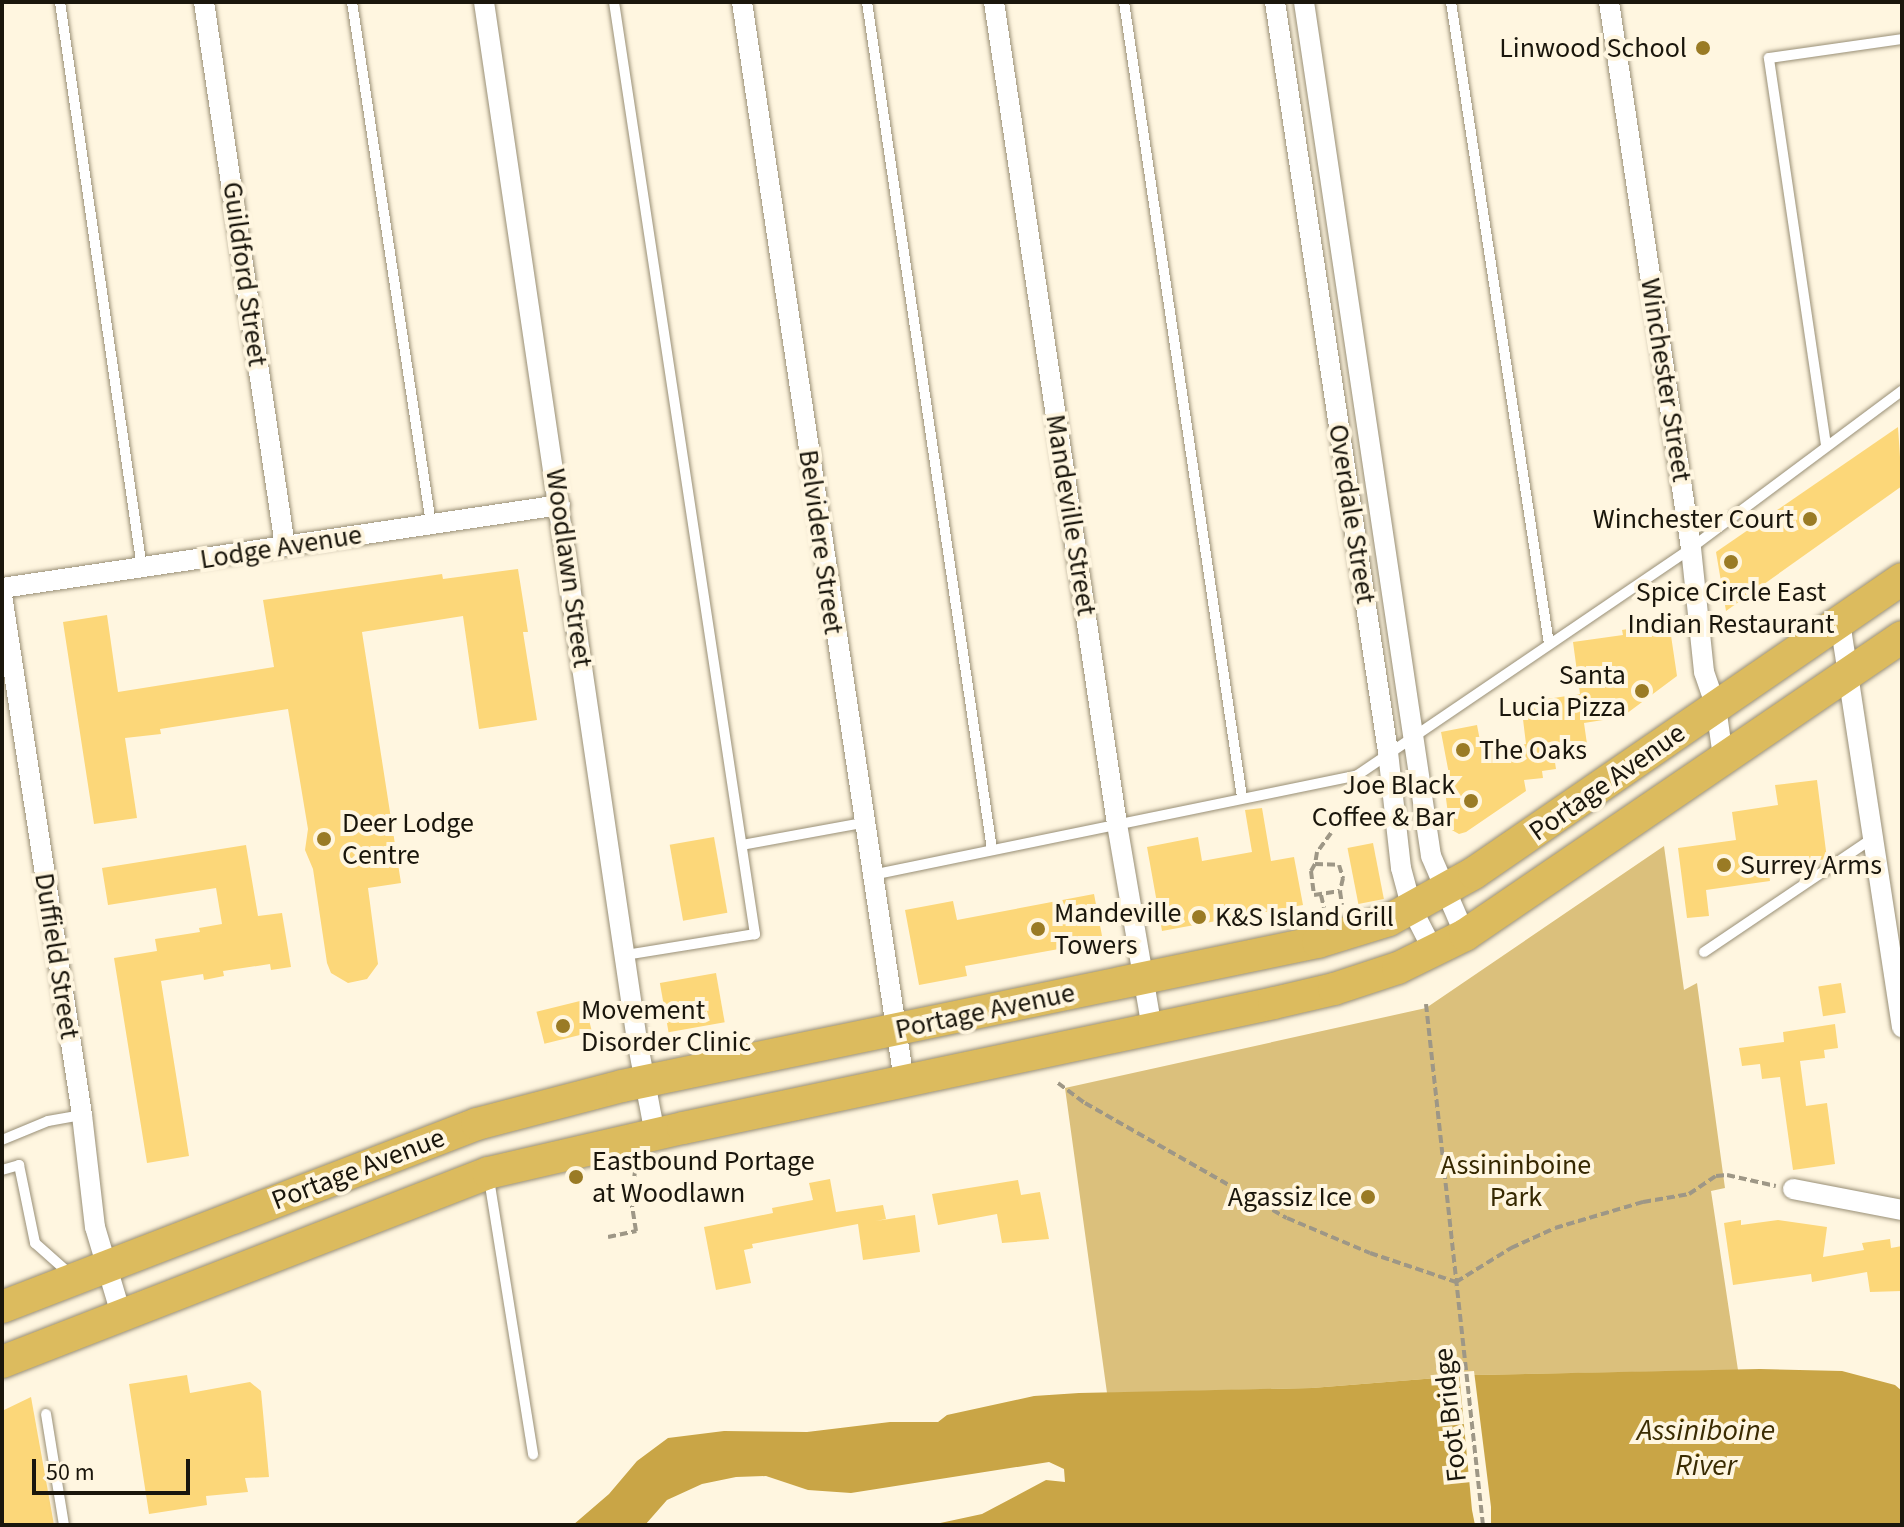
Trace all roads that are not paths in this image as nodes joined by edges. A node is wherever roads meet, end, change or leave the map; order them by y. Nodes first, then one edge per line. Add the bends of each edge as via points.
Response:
1 (60, 2) edge
2 (204, 2) edge
3 (352, 2) edge
4 (484, 2) edge
5 (614, 2) edge
6 (742, 2) edge
7 (867, 2) edge
8 (994, 2) edge
9 (1124, 2) edge
10 (1275, 2) edge
11 (1304, 2) edge
12 (1451, 2) edge
13 (1609, 2) edge
14 (1902, 39) edge
15 (1314, 66) junction
16 (1286, 70) junction
17 (1902, 391) edge
18 (1826, 445) junction
19 (560, 505) junction
20 (431, 524) junction
21 (285, 546) junction
22 (1691, 548) junction
23 (142, 568) junction
24 (1902, 579) edge
25 (2, 588) edge
26 (2, 595) edge
27 (1840, 622) junction
28 (1902, 637) edge
29 (1549, 644) junction
30 (1848, 675) junction
31 (1716, 707) junction
32 (1414, 733) junction
33 (1388, 752) junction
34 (1723, 757) junction
35 (1242, 797) junction
36 (862, 823) junction
37 (1117, 824) junction
38 (1873, 838) junction
39 (742, 845) junction
40 (992, 850) junction
41 (870, 876) junction
42 (1444, 891) junction
43 (1412, 909) junction
44 (1465, 935) junction
45 (1434, 952) junction
46 (1704, 952) dead end
47 (625, 955) junction
48 (1142, 978) junction
49 (1902, 1027) edge
50 (1152, 1028) junction
51 (895, 1030) junction
52 (904, 1081) junction
53 (645, 1082) junction
54 (82, 1115) junction
55 (655, 1134) junction
56 (2, 1140) edge
57 (2, 1170) edge
58 (488, 1173) junction
59 (1793, 1189) road end
60 (1902, 1210) edge
61 (105, 1266) junction
62 (75, 1278) junction
63 (2, 1307) edge
64 (121, 1314) junction
65 (2, 1362) edge
66 (46, 1414) dead end
67 (533, 1455) dead end
68 (64, 1525) edge

1 - 23 lane
2 - 21 street, Guildford Street
3 - 20 lane
4 - 19 street, Woodlawn Street
5 - 39 lane
6 - 36 street, Belvidere Street
7 - 40 lane
8 - 37 street, Mandeville Street
9 - 35 lane
10 - 16 street, Overdale Street
11 - 15 street, Overdale Street
12 - 29 lane
13 - 22 street, Winchester Street
14 - 18 lane via 1769,58
15 - 16 street
15 - 32 street, Overdale Street
16 - 33 street, Overdale Street
17 - 18 lane
18 - 22 lane
19 - 20 street, Lodge Avenue
19 - 47 street, Woodlawn Street
20 - 21 street, Lodge Avenue
21 - 23 street, Lodge Avenue
22 - 29 lane
22 - 31 street, Winchester Street via 1704,672
23 - 25 street, Lodge Avenue
24 - 27 highway, Portage Avenue
26 - 54 street, Duffield Street
27 - 30 street
27 - 31 highway, Portage Avenue
28 - 30 highway, Portage Avenue
29 - 32 lane
30 - 34 highway, Portage Avenue
30 - 38 street
31 - 34 street, Winchester Street
31 - 42 highway, Portage Avenue
32 - 33 lane
32 - 42 street, Overdale Street via 1431,856
33 - 35 lane via 1356,776
33 - 43 street, Overdale Street via 1401,868
34 - 44 highway, Portage Avenue
35 - 37 lane
36 - 39 lane
36 - 41 street, Belvidere Street
37 - 40 lane
37 - 48 street, Mandeville Street
38 - 46 lane
38 - 49 street
39 - 47 lane via 755,934
40 - 41 lane
41 - 51 street, Belvidere Street
42 - 43 highway, Portage Avenue
42 - 44 street, Overdale Street
43 - 45 street, Overdale Street
43 - 48 highway, Portage Avenue via 1318,942
44 - 45 highway, Portage Avenue
45 - 50 highway, Portage Avenue via 1334,989
47 - 53 street, Woodlawn Street
48 - 50 street, Mandeville Street
48 - 51 highway, Portage Avenue
50 - 52 highway, Portage Avenue
51 - 52 street, Belvidere Street
51 - 53 highway, Portage Avenue
52 - 55 highway, Portage Avenue
53 - 55 street, Woodlawn Street
53 - 61 highway, Portage Avenue via 477,1124
54 - 56 lane via 48,1121
54 - 61 street, Duffield Street via 95,1227
55 - 58 highway, Portage Avenue
57 - 62 lane via 19,1165 35,1243
58 - 64 highway, Portage Avenue
58 - 67 lane
59 - 60 street
61 - 62 highway, Portage Avenue
61 - 64 street, Duffield Street
62 - 63 highway, Portage Avenue
64 - 65 highway, Portage Avenue
66 - 68 lane

